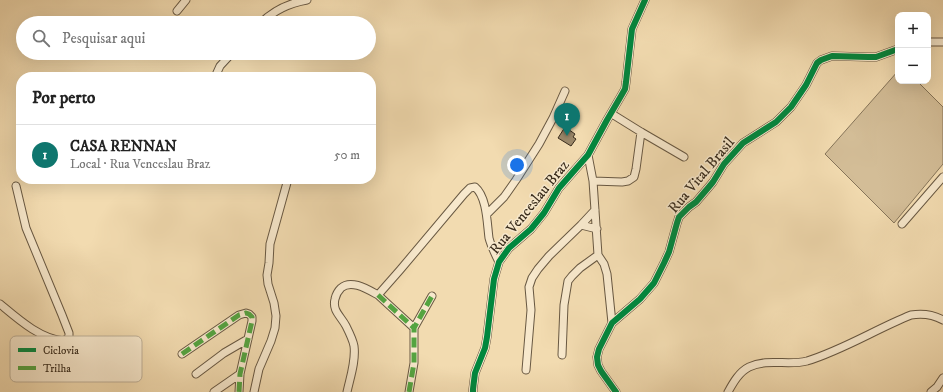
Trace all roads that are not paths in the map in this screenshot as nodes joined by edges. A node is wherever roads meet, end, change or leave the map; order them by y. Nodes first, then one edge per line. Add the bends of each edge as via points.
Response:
1 (186, 0) edge
2 (307, 0) edge
3 (643, 1) edge
4 (177, 11) dead end
5 (268, 16) edge
6 (931, 42) edge
7 (943, 42) edge
8 (895, 50) edge
9 (226, 60) edge
10 (217, 72) edge
11 (565, 91) dead end
12 (612, 114) junction
13 (641, 132) junction
14 (588, 156) junction
15 (684, 157) dead end
16 (943, 178) edge
17 (594, 181) junction
18 (287, 184) edge
19 (16, 186) dead end
20 (595, 210) junction
21 (487, 214) junction
22 (902, 224) dead end
23 (581, 225) junction
24 (597, 229) junction
25 (598, 255) junction
26 (499, 262) junction
27 (378, 294) junction
28 (432, 296) dead end
29 (0, 304) edge
30 (943, 320) edge
31 (612, 324) junction
32 (414, 328) junction
33 (48, 336) edge
34 (69, 336) edge
35 (248, 339) junction
36 (182, 354) dead end
37 (562, 355) dead end
38 (526, 370) dead end
39 (196, 374) dead end
40 (240, 374) junction
41 (943, 378) edge
42 (214, 392) edge
43 (239, 392) edge
44 (254, 392) edge
45 (347, 392) edge
46 (409, 392) edge
47 (473, 392) edge
48 (616, 392) edge
49 (728, 392) edge
50 (931, 392) edge

1 - 4 street
2 - 5 street
3 - 12 street, Rua Venceslau Braz via 632,29 625,89
6 - 7 street
8 - 31 street, Rua Vital Brasil via 876,57 832,56 821,60 791,107 776,122 743,143 696,202 679,217 669,252 654,283
9 - 10 street
11 - 21 street via 539,144 504,197
12 - 13 street
12 - 14 street, Rua Venceslau Braz
13 - 15 street
13 - 17 street via 634,177 622,182
14 - 17 street
14 - 26 street, Rua Venceslau Braz via 559,188 531,229
16 - 22 street
17 - 20 street
18 - 44 street via 270,244 267,275 276,316 275,328 259,369
19 - 34 street via 26,228
20 - 23 street
20 - 24 street
21 - 26 street via 490,239
21 - 27 street via 478,190 475,187 470,188
23 - 24 street
23 - 38 street via 549,256 532,278
24 - 25 street
25 - 31 street via 606,269
25 - 37 street via 568,281 564,305
26 - 47 street, Rua Venceslau Braz via 494,279 487,337 475,372
27 - 32 street
27 - 45 street via 352,284 344,285 335,298 334,306 346,325 354,346
28 - 32 street
29 - 33 street via 12,315
30 - 49 street via 933,315 911,315 846,346 809,360 799,363 757,364 742,372
31 - 48 street, Rua Vital Brasil via 599,349 598,364
32 - 46 street via 414,363
35 - 36 street via 252,317 246,313 239,315
35 - 39 street
35 - 40 street
40 - 42 street
40 - 43 street
41 - 50 street

